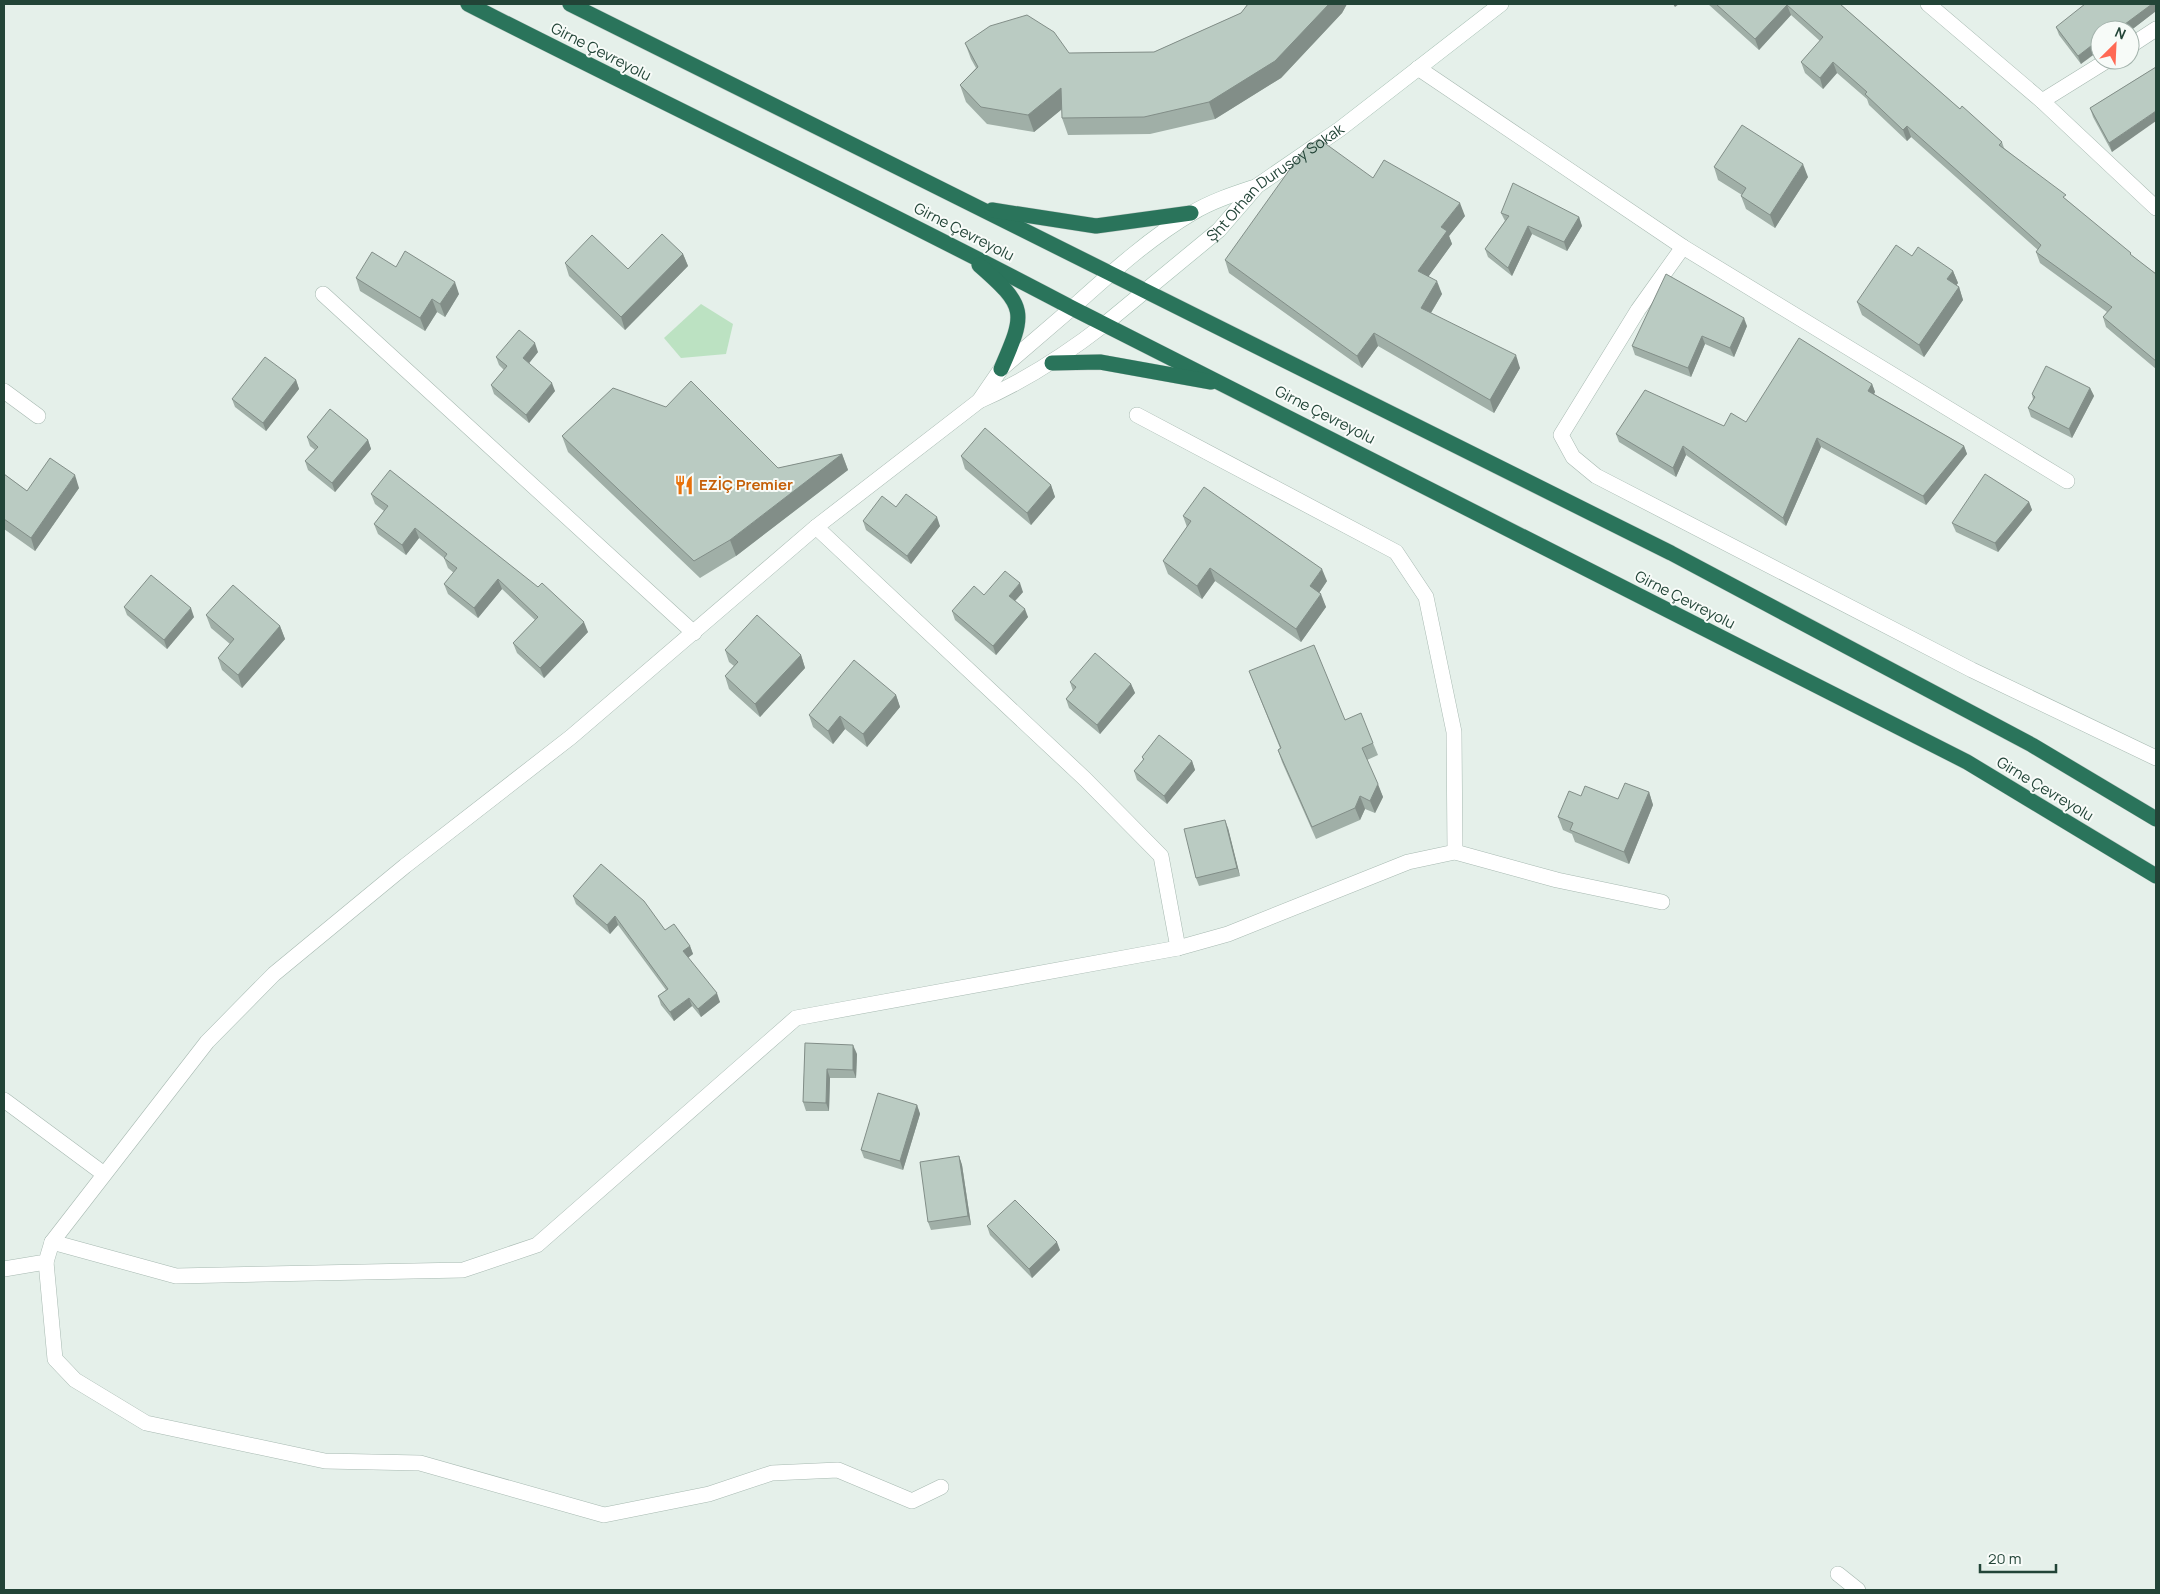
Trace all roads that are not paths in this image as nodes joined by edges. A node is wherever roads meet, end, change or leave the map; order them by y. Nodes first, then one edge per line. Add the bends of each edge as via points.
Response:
1 (468, 4) edge
2 (570, 4) edge
3 (1501, 4) edge
4 (1928, 4) edge
5 (2156, 29) edge
6 (2140, 39) edge
7 (1418, 68) junction
8 (2092, 70) edge
9 (2042, 101) junction
10 (1257, 186) junction
11 (978, 208) junction
12 (2156, 208) edge
13 (1191, 213) junction
14 (1684, 247) junction
15 (959, 248) junction
16 (1110, 274) junction
17 (1144, 292) junction
18 (323, 294) dead end
19 (1072, 308) junction
20 (1105, 324) junction
21 (1052, 363) junction
22 (1000, 369) junction
23 (1227, 385) junction
24 (4, 391) edge
25 (979, 401) junction
26 (1137, 415) dead end
27 (38, 416) dead end
28 (2067, 481) dead end
29 (816, 527) junction
30 (694, 633) junction
31 (2156, 758) edge
32 (2156, 819) edge
33 (1455, 852) junction
34 (2156, 876) edge
35 (1662, 902) dead end
36 (1178, 948) junction
37 (4, 1100) edge
38 (104, 1174) junction
39 (52, 1242) junction
40 (46, 1262) junction
41 (4, 1269) edge
42 (941, 1487) dead end
43 (1838, 1574) dead end
44 (1858, 1590) edge

1 - 15 highway, Girne Çevreyolu
2 - 11 highway, Girne Çevreyolu
3 - 7 street, Şht Orhan Durusoy Sokak
4 - 9 street
5 - 6 street
7 - 10 street, Şht Orhan Durusoy Sokak via 1340,129
7 - 14 street
8 - 9 street
9 - 12 street
10 - 13 street
10 - 17 street, Şht Orhan Durusoy Sokak via 1219,230
11 - 13 highway via 1096,226
11 - 16 highway, Girne Çevreyolu
13 - 16 street
14 - 28 street
14 - 31 street via 1638,310 1562,435 1573,457 1596,476 1972,670
15 - 19 highway, Girne Çevreyolu
15 - 22 highway via 1007,290 1018,309 1017,333
16 - 17 highway, Girne Çevreyolu
16 - 19 street
17 - 20 street, Şht Orhan Durusoy Sokak
17 - 32 highway, Girne Çevreyolu via 1768,603 2032,745
18 - 30 street
19 - 20 highway, Girne Çevreyolu
19 - 22 street
20 - 21 street, Şht Orhan Durusoy Sokak
20 - 23 highway, Girne Çevreyolu
21 - 23 highway via 1100,362
21 - 25 street, Şht Orhan Durusoy Sokak via 1010,388
22 - 25 street
23 - 34 highway, Girne Çevreyolu via 1966,762
24 - 27 street
25 - 29 street
26 - 33 street via 1396,552 1426,597 1454,732
29 - 30 street
29 - 36 street via 1085,779 1161,856
30 - 38 street via 571,737 405,866 274,974 207,1042
33 - 35 street via 1558,880
33 - 36 street via 1408,862 1228,934
36 - 39 street via 796,1018 538,1245 463,1270 176,1276
37 - 38 street
38 - 39 street
39 - 40 street
40 - 41 street
40 - 42 street via 55,1359 75,1380 146,1422 325,1461 420,1463 604,1515 709,1494 772,1473 838,1470 912,1502
43 - 44 street

